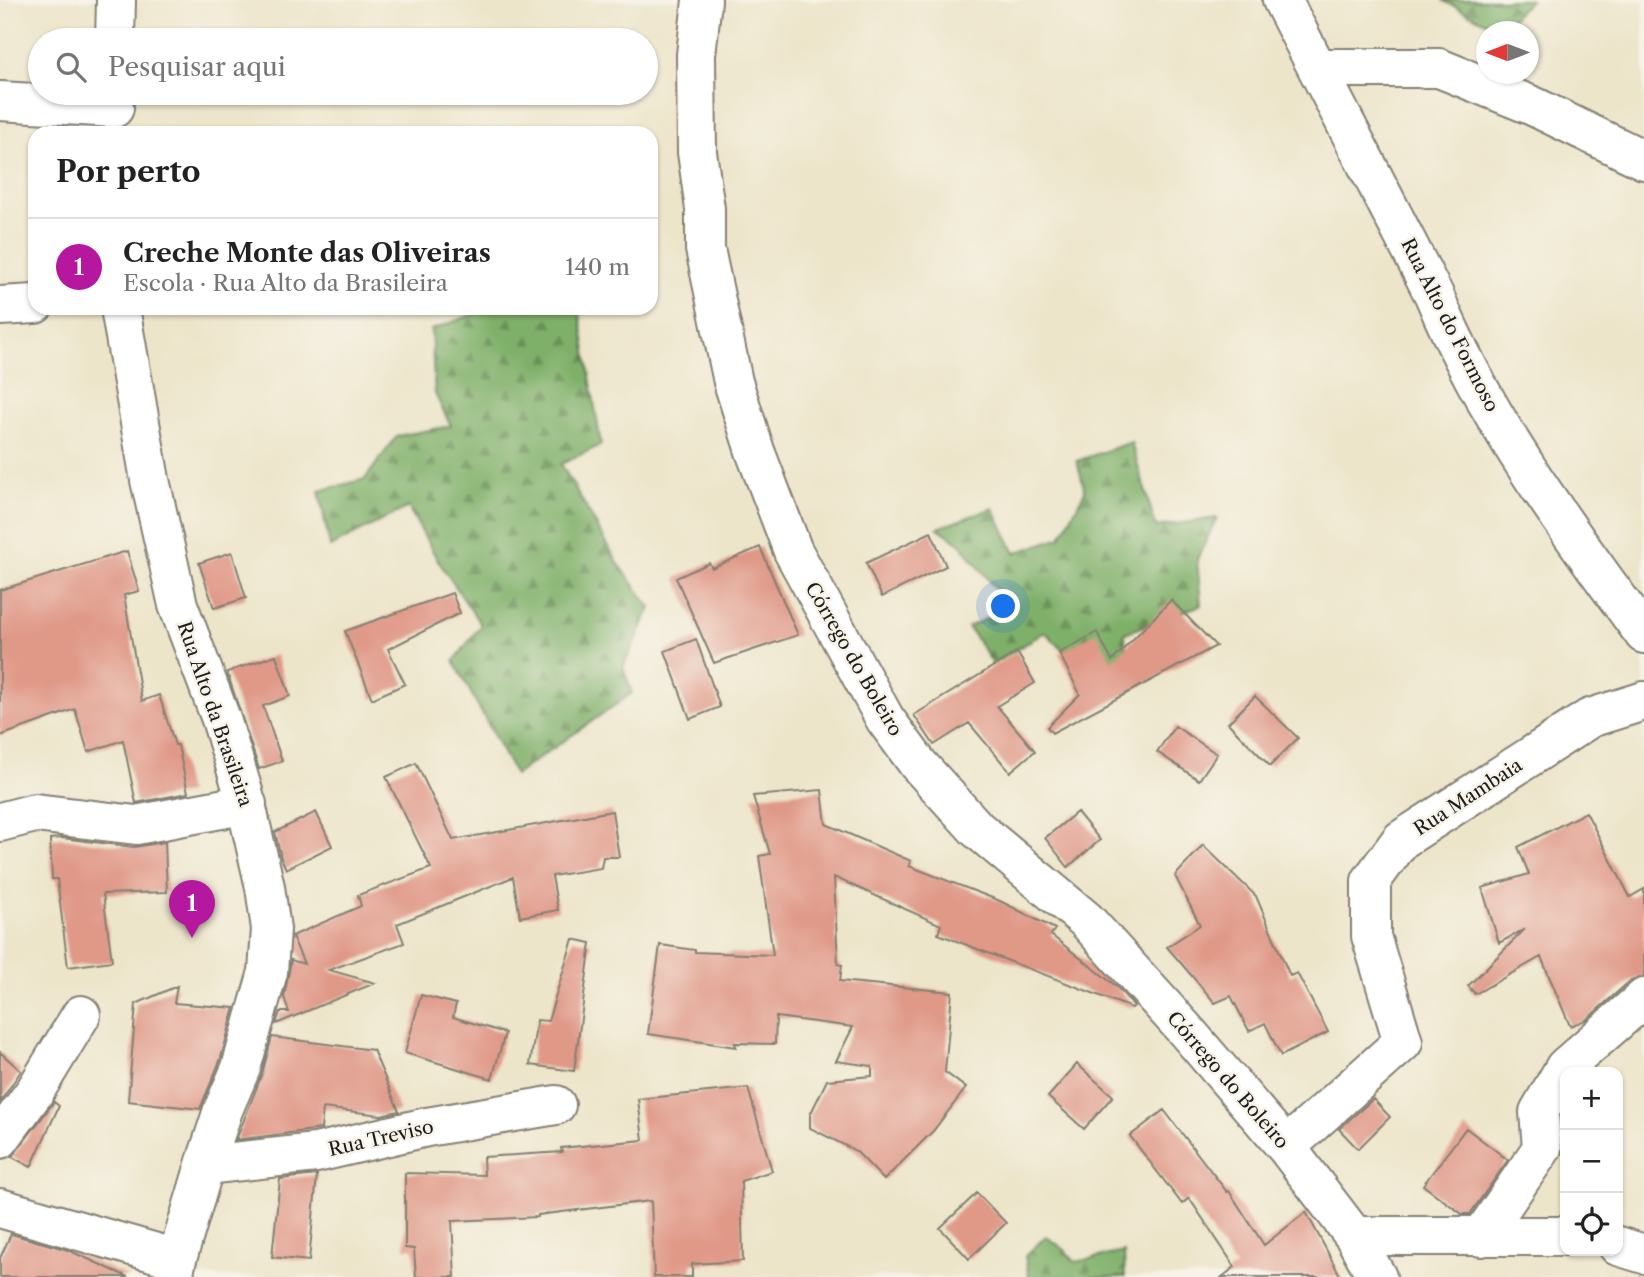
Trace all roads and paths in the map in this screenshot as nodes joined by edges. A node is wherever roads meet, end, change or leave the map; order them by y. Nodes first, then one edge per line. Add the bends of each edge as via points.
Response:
1 (116, 0) edge
2 (702, 0) edge
3 (1282, 0) edge
4 (115, 28) edge
5 (1317, 68) junction
6 (0, 101) edge
7 (28, 103) edge
8 (45, 105) edge
9 (113, 111) edge
10 (1644, 160) edge
11 (28, 304) edge
12 (0, 306) edge
13 (121, 315) edge
14 (1644, 634) edge
15 (1644, 701) edge
16 (247, 804) junction
17 (0, 822) edge
18 (1644, 998) edge
19 (81, 1015) dead end
20 (556, 1105) dead end
21 (0, 1139) edge
22 (1286, 1147) junction
23 (205, 1165) junction
24 (0, 1208) edge
25 (1354, 1236) junction
26 (1560, 1236) edge
27 (1481, 1237) junction
28 (1623, 1247) edge
29 (1644, 1254) edge
30 (175, 1268) edge
31 (1377, 1277) edge

1 - 4 street
2 - 22 street, Córrego do Boleiro via 696,55 697,152 705,249 733,382 793,551 885,719 918,764 978,829 1086,920
3 - 5 street, Rua Alto do Formoso
5 - 10 street via 1439,68 1533,106
5 - 14 street, Rua Alto do Formoso via 1492,409
6 - 7 street
8 - 9 street
11 - 12 street
13 - 16 street, Rua Alto da Brasileira via 178,605
15 - 22 street, Rua Mambaia via 1590,718 1401,840 1371,881 1371,936 1404,1042
16 - 17 street via 136,825 34,813
16 - 23 street, Rua Alto da Brasileira via 271,929 268,972 241,1068
18 - 27 street via 1565,1067 1539,1112 1542,1148
19 - 21 street
20 - 23 street, Rua Treviso via 427,1127 316,1153
22 - 25 street, Córrego do Boleiro
23 - 30 street, Rua Alto da Brasileira
24 - 30 street
25 - 27 street
25 - 31 street, Córrego do Boleiro
26 - 27 street
28 - 29 street

